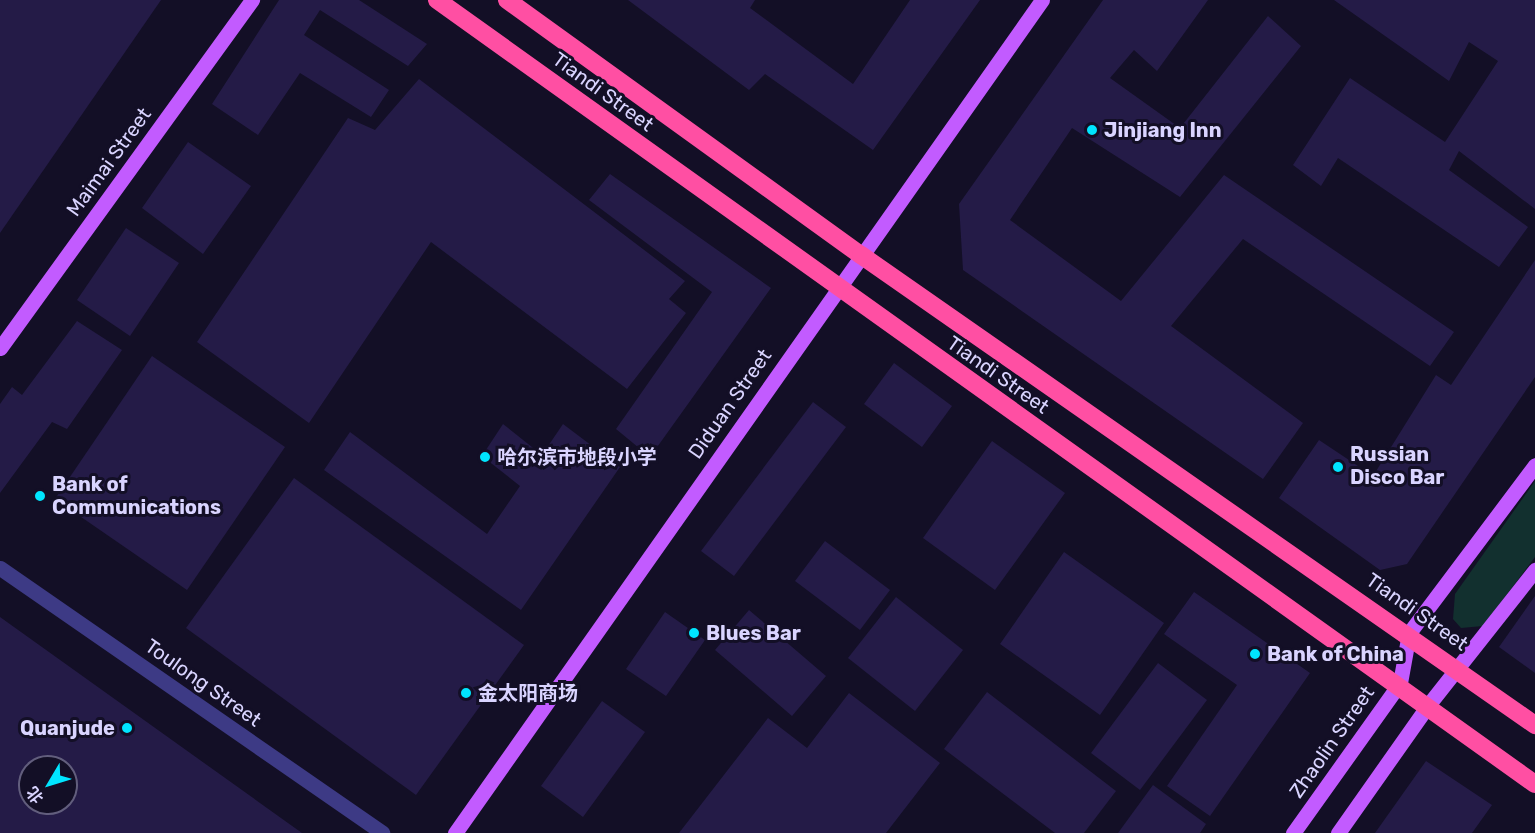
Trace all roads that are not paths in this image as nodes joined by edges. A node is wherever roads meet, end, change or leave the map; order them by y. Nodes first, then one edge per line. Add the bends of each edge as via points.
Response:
1 (252, 0) edge
2 (437, 0) edge
3 (507, 0) edge
4 (1042, 0) edge
5 (861, 255) junction
6 (836, 289) junction
7 (0, 348) edge
8 (1535, 465) edge
9 (0, 568) edge
10 (1535, 570) edge
11 (1409, 633) junction
12 (1461, 669) junction
13 (1400, 684) junction
14 (1429, 705) junction
15 (1535, 725) edge
16 (1535, 783) edge
17 (382, 833) edge
18 (455, 833) edge
19 (1293, 833) edge
20 (1338, 833) edge

1 - 7 main road, Maimai Street
2 - 6 highway, Tiandi Street
3 - 5 highway, Tiandi Street
4 - 5 main road, Diduan Street
5 - 6 main road, Diduan Street
5 - 11 highway, Tiandi Street
6 - 13 highway, Tiandi Street
6 - 18 main road, Diduan Street
8 - 11 main road, Zhaolin Street
9 - 17 street, Toulong Street
10 - 12 main road
11 - 12 highway, Tiandi Street
11 - 13 main road, Zhaolin Street
12 - 14 main road
12 - 15 highway, Tiandi Street
13 - 14 highway, Tiandi Street
13 - 19 main road, Zhaolin Street
14 - 16 highway, Tiandi Street
14 - 20 main road

